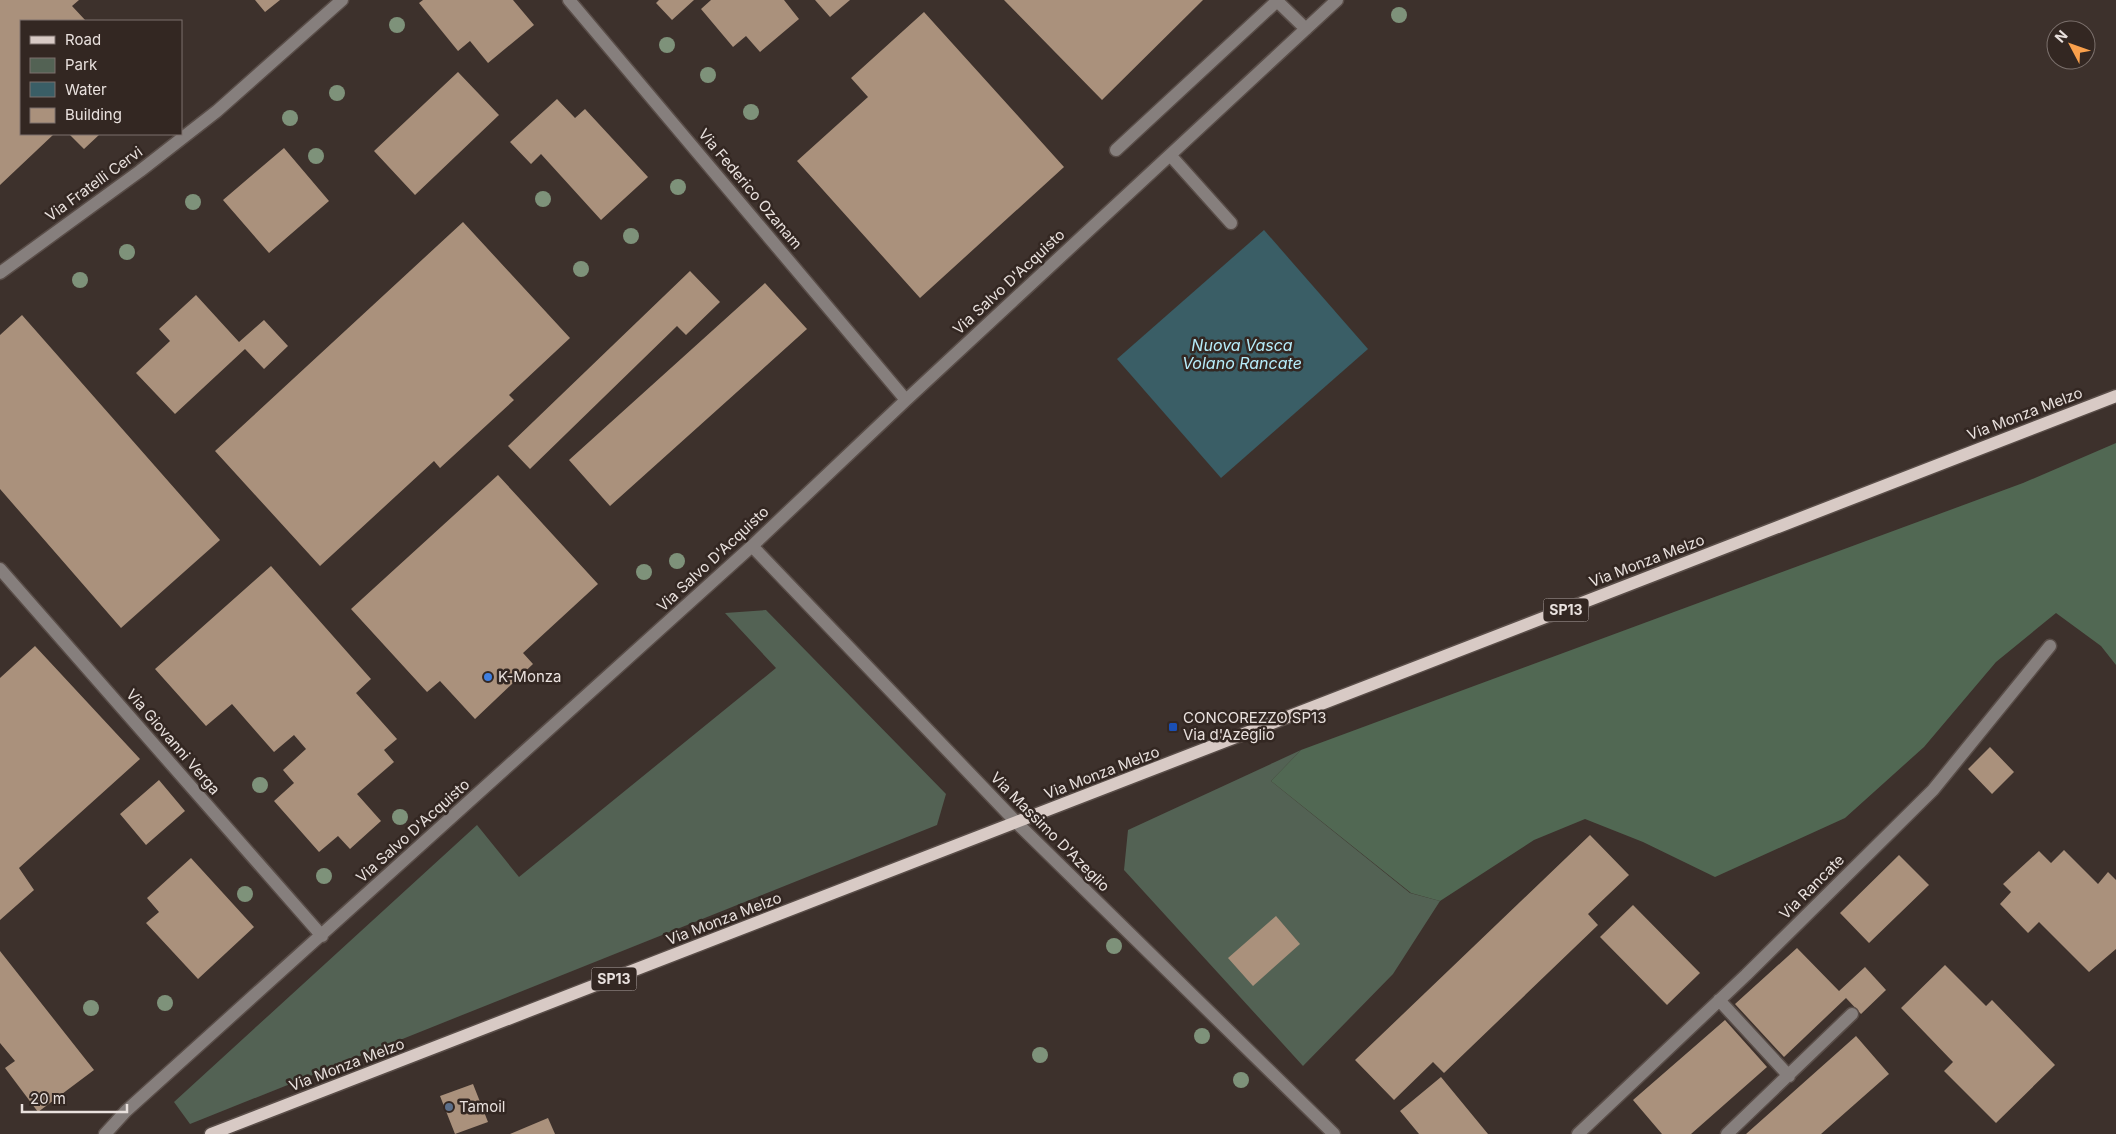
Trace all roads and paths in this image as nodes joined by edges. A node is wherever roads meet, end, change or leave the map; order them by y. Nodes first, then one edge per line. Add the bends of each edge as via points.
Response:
1 (342, 0) edge
2 (569, 0) edge
3 (1337, 0) edge
4 (1277, 1) edge
5 (1306, 29) junction
6 (1116, 150) dead end
7 (1170, 155) junction
8 (1231, 223) dead end
9 (0, 273) edge
10 (2116, 396) edge
11 (906, 400) junction
12 (752, 546) junction
13 (0, 569) edge
14 (2050, 646) dead end
15 (1017, 824) junction
16 (322, 936) junction
17 (1719, 1000) junction
18 (1852, 1014) dead end
19 (1789, 1076) junction
20 (105, 1134) edge
21 (211, 1134) edge
22 (1334, 1134) edge
23 (1578, 1134) edge
24 (1727, 1134) edge

1 - 9 street, Via Fratelli Cervi via 217,111
2 - 11 street, Via Federico Ozanam
3 - 5 street, Via Salvo D'Acquisto
4 - 5 street
4 - 6 street
5 - 7 street, Via Salvo D'Acquisto
7 - 8 street
7 - 11 street, Via Salvo D'Acquisto
10 - 15 main road, Via Monza Melzo / SP13
11 - 12 street, Via Salvo D'Acquisto
12 - 15 street, Via Massimo D'Azeglio
12 - 16 street, Via Salvo D'Acquisto
13 - 16 street, Via Giovanni Verga
14 - 17 street, Via Rancate via 1933,790
15 - 21 main road, Via Monza Melzo / SP13
15 - 22 street, Via Massimo D'Azeglio
16 - 20 street, Via Salvo D'Acquisto via 126,1111
17 - 19 street
17 - 23 street, Via Rancate
18 - 19 street
19 - 24 street

